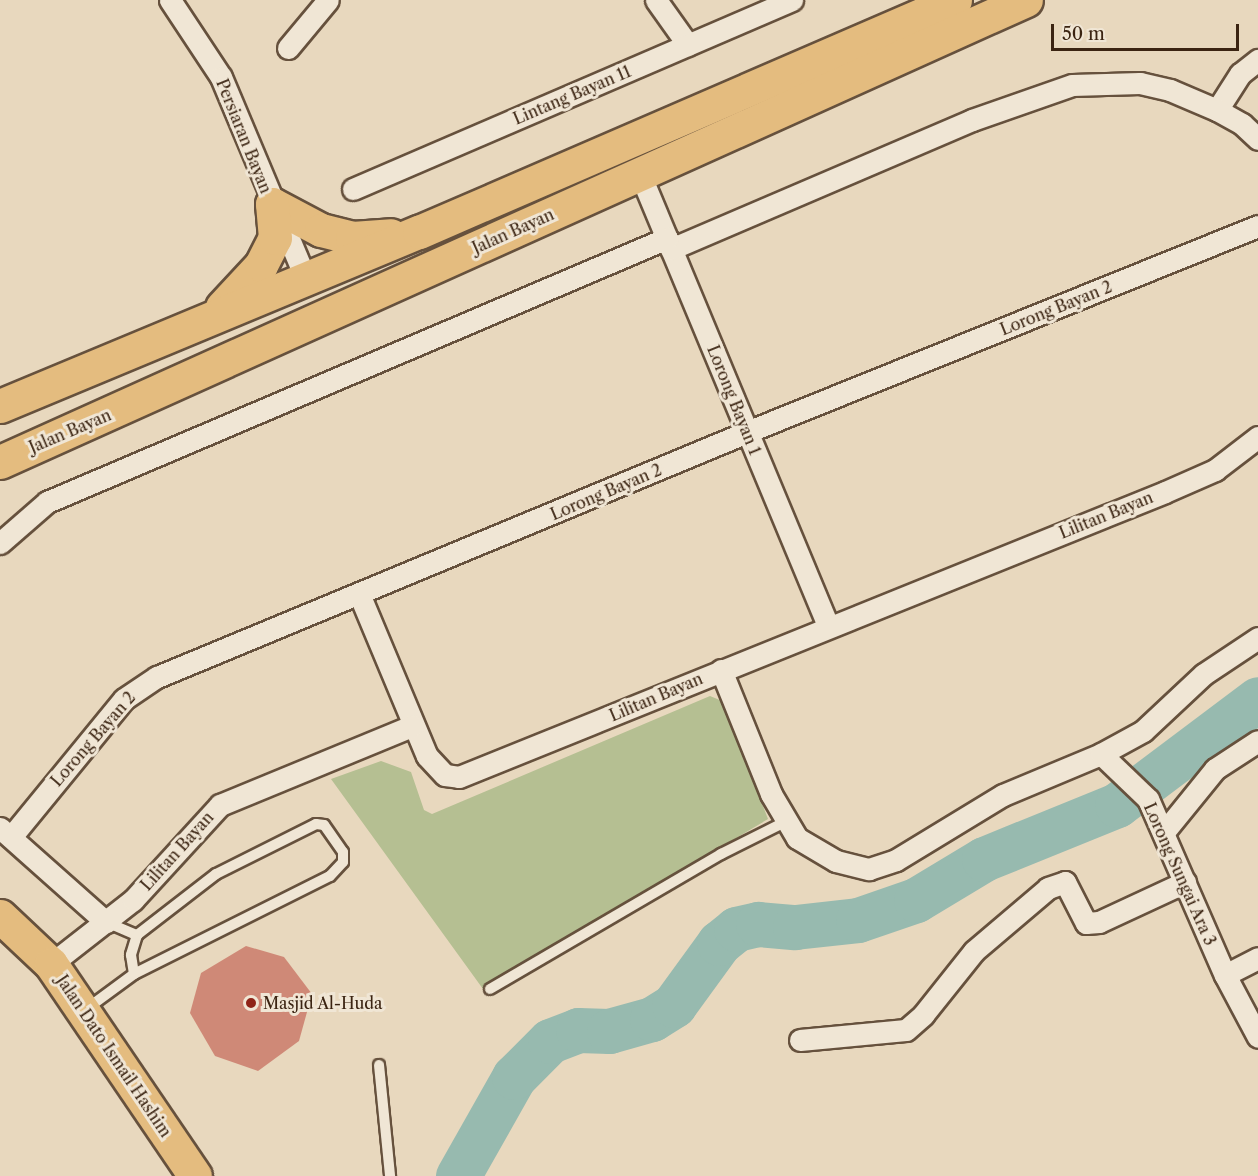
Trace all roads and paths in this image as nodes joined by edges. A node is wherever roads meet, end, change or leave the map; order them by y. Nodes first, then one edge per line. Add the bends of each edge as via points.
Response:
1 (170, 0) edge
2 (328, 0) edge
3 (656, 0) edge
4 (792, 0) edge
5 (955, 0) edge
6 (1026, 0) edge
7 (688, 45) junction
8 (288, 48) dead end
9 (1258, 60) edge
10 (1217, 110) junction
11 (1258, 140) edge
12 (640, 174) junction
13 (352, 189) dead end
14 (272, 204) junction
15 (1258, 226) edge
16 (418, 232) junction
17 (669, 243) junction
18 (433, 267) junction
19 (306, 279) junction
20 (214, 315) junction
21 (229, 362) junction
22 (0, 406) edge
23 (747, 432) junction
24 (1258, 437) edge
25 (0, 462) edge
26 (0, 543) edge
27 (360, 596) junction
28 (828, 626) junction
29 (1258, 638) edge
30 (721, 670) junction
31 (412, 726) junction
32 (1258, 741) edge
33 (1105, 756) junction
34 (784, 822) junction
35 (5, 832) edge
36 (1164, 832) junction
37 (1185, 882) junction
38 (0, 916) edge
39 (106, 922) junction
40 (138, 935) junction
41 (1258, 958) edge
42 (51, 964) junction
43 (134, 975) junction
44 (1225, 975) junction
45 (490, 989) dead end
46 (85, 1010) junction
47 (1258, 1037) edge
48 (800, 1040) dead end
49 (379, 1065) dead end
50 (195, 1176) edge
51 (390, 1176) edge

1 - 14 street, Persiaran Bayan via 221,77
2 - 8 street
3 - 7 street
4 - 7 street, Lintang Bayan 11
5 - 16 main road
6 - 12 main road, Jalan Bayan
7 - 13 street, Lintang Bayan 11
9 - 10 street via 1240,74
10 - 11 street
10 - 17 street via 1170,90 1140,83 1071,85 972,120
12 - 17 street, Lorong Bayan 1
12 - 18 main road, Jalan Bayan
14 - 16 main road via 321,230 352,238
14 - 19 street, Persiaran Bayan
14 - 20 main road via 275,238 261,265
15 - 23 street, Lorong Bayan 2
16 - 19 main road
17 - 23 street, Lorong Bayan 1
17 - 26 street via 47,502
18 - 19 main road via 332,298 315,292
18 - 21 main road, Jalan Bayan
19 - 20 main road
19 - 21 main road via 308,295 299,311
20 - 22 main road
21 - 25 main road, Jalan Bayan
23 - 27 street, Lorong Bayan 2
23 - 28 street, Lorong Bayan 1
24 - 28 street, Lilitan Bayan via 1215,470
27 - 31 street
27 - 35 street, Lorong Bayan 2 via 140,686
28 - 30 street, Lilitan Bayan
29 - 33 street via 1204,674 1143,731
30 - 31 street, Lilitan Bayan via 459,777 445,775 434,766
30 - 34 street
31 - 39 street, Lilitan Bayan via 219,805 133,900
32 - 36 street via 1215,770
33 - 34 street via 1003,795 882,867 858,868 836,861 797,838
33 - 36 street, Lorong Sungai Ara 3 via 1148,799
34 - 45 lane via 721,854
35 - 39 street
36 - 37 street, Lorong Sungai Ara 3
37 - 44 street, Lorong Sungai Ara 3
37 - 48 street via 1100,922 1086,923 1065,882 1048,888 974,951 906,1030
38 - 42 main road, Jalan Dato Ismail Hashim
39 - 40 lane
39 - 42 street, Lilitan Bayan
40 - 43 lane via 131,955
40 - 43 lane via 216,874 309,825 324,825 343,852 343,862 330,876
41 - 44 street
42 - 46 main road, Jalan Dato Ismail Hashim
43 - 46 lane
44 - 47 street, Lorong Sungai Ara 3
46 - 50 main road, Jalan Dato Ismail Hashim
49 - 51 lane

